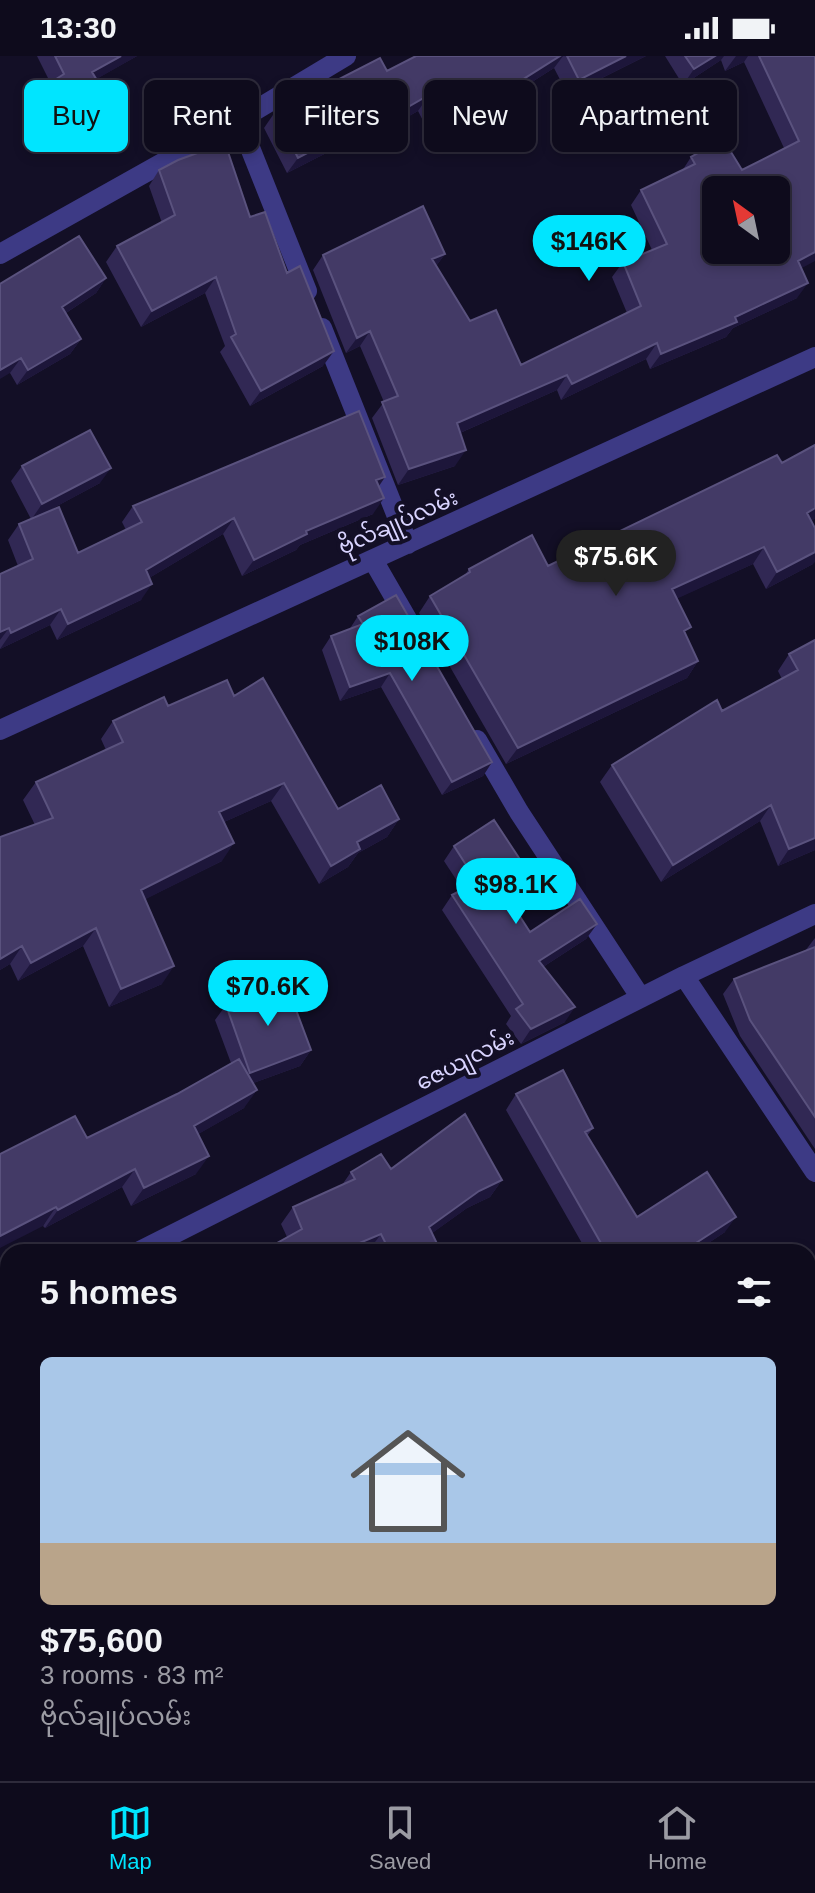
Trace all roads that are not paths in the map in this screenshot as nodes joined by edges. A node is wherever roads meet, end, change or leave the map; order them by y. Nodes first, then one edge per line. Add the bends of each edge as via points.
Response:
1 (346, 56) edge
2 (259, 108) edge
3 (182, 152) edge
4 (252, 152) edge
5 (0, 254) edge
6 (815, 357) edge
7 (408, 544) junction
8 (373, 560) junction
9 (419, 640) edge
10 (465, 719) edge
11 (0, 730) edge
12 (815, 914) edge
13 (684, 976) junction
14 (641, 998) junction
15 (815, 1172) edge
16 (154, 1244) edge

1 - 2 street
3 - 5 street
4 - 7 street
6 - 7 street, ဗိုလ်ချုပ်လမ်း
7 - 8 street, ဗိုလ်ချုပ်လမ်း
8 - 9 street
8 - 11 street, ဗိုလ်ချုပ်လမ်း
10 - 14 street
12 - 13 street, ဇေယျလမ်း
13 - 14 street, ဇေယျလမ်း
13 - 15 street
14 - 16 street, ဇေယျလမ်း

